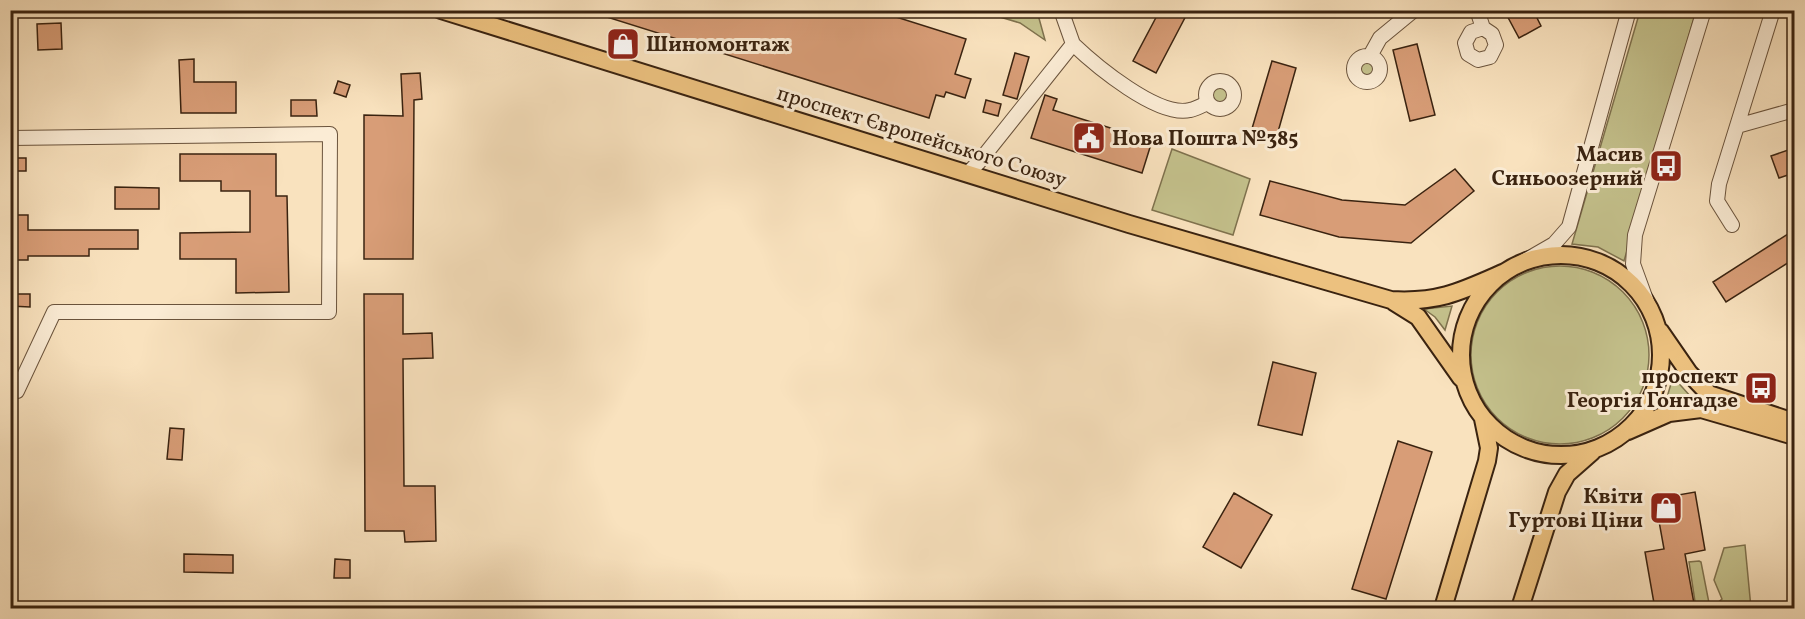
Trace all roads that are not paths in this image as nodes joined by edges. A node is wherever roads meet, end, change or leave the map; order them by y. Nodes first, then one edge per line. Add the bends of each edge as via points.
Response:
1 (441, 10) edge
2 (1061, 10) edge
3 (1414, 10) edge
4 (1477, 10) edge
5 (1629, 10) edge
6 (1704, 10) edge
7 (1773, 10) edge
8 (1483, 28) dead end
9 (1073, 45) junction
10 (1370, 56) dead end
11 (1208, 103) dead end
12 (1794, 110) edge
13 (1737, 126) junction
14 (10, 138) edge
15 (967, 174) junction
16 (1732, 225) dead end
17 (1521, 263) junction
18 (1504, 272) junction
19 (1391, 300) junction
20 (1648, 305) junction
21 (1656, 324) junction
22 (1465, 385) junction
23 (10, 391) edge
24 (1483, 418) junction
25 (1794, 422) edge
26 (1620, 436) junction
27 (1794, 436) edge
28 (1603, 445) junction
29 (1443, 609) edge
30 (1520, 609) edge

1 - 15 main road, проспект Європейського Союзу
2 - 9 street
3 - 10 street via 1380,38
4 - 8 street
5 - 17 street via 1569,227 1554,244
6 - 20 street via 1635,235 1634,264
7 - 13 street
9 - 11 street via 1106,75 1138,95 1188,111
9 - 15 street
12 - 13 street
13 - 16 street via 1717,201
14 - 23 street via 330,134 329,312 54,312 17,391
15 - 19 main road, проспект Європейського Союзу
17 - 18 main road
17 - 20 main road via 1540,256 1582,257 1620,274
18 - 19 main road, проспект Європейського Союзу via 1446,297 1421,302
18 - 22 main road via 1478,297 1463,330 1461,367
19 - 22 main road, проспект Європейського Союзу via 1418,317
20 - 21 main road
21 - 25 main road via 1689,373 1709,394
21 - 26 main road via 1660,365 1656,386 1648,405
22 - 24 main road
24 - 28 main road via 1512,442 1538,452 1567,454
24 - 29 main road via 1489,448 1487,460
26 - 27 main road via 1669,413 1701,409
26 - 28 main road
28 - 30 main road via 1566,474

